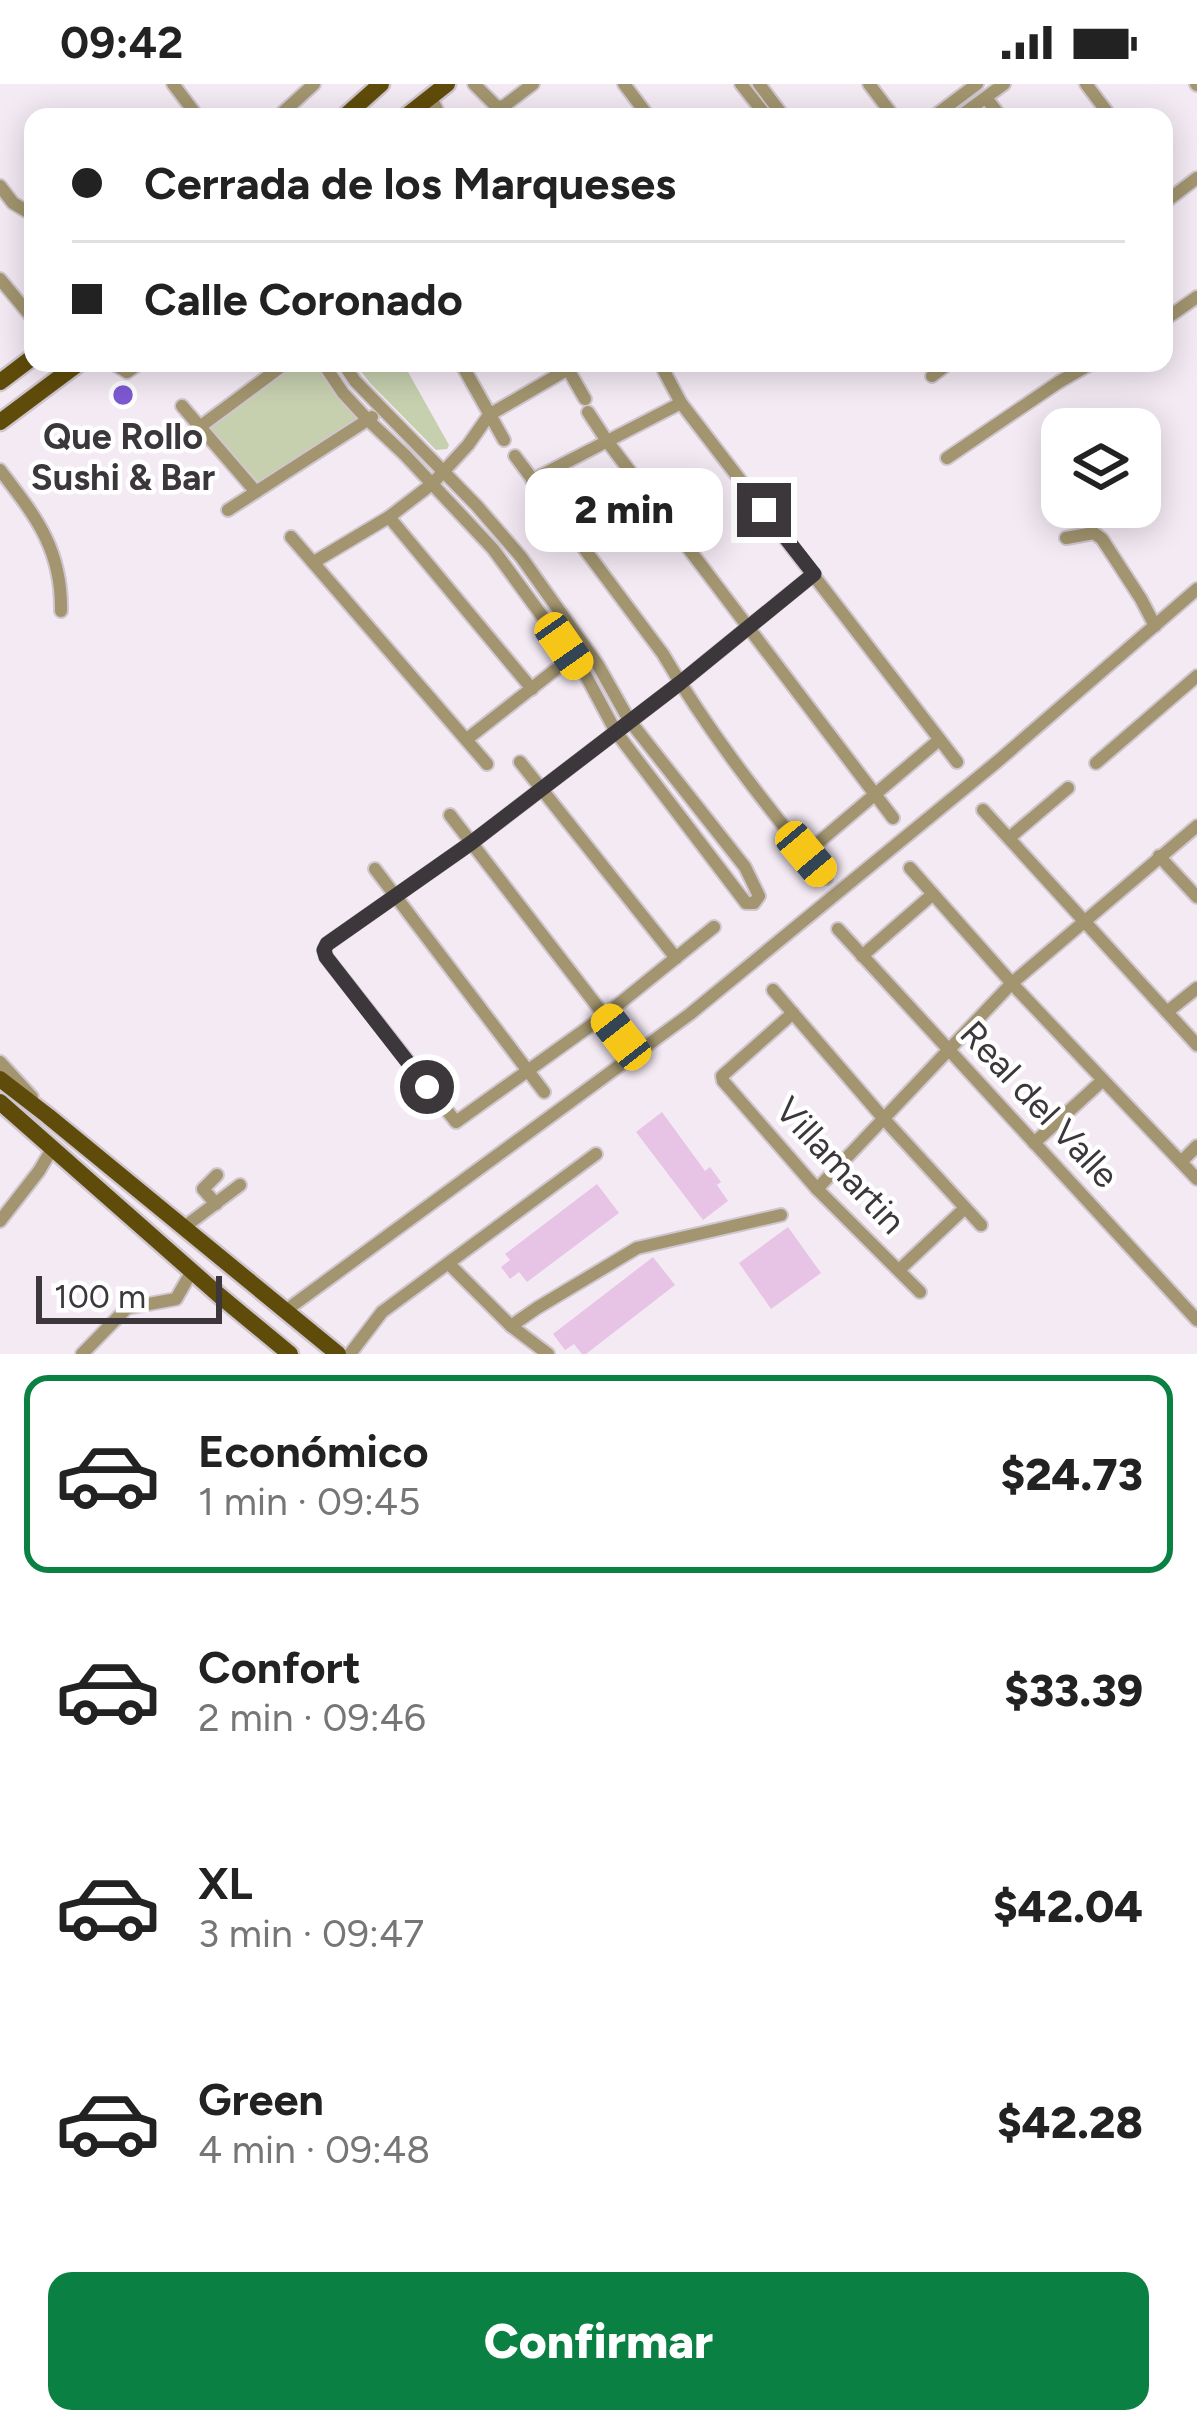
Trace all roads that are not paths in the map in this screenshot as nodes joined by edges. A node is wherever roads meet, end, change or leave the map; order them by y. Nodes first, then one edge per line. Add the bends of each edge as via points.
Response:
1 (173, 84) edge
2 (314, 84) edge
3 (381, 84) edge
4 (447, 84) edge
5 (474, 84) edge
6 (533, 84) edge
7 (624, 84) edge
8 (741, 84) edge
9 (759, 84) edge
10 (869, 84) edge
11 (977, 84) edge
12 (1004, 84) edge
13 (1086, 84) edge
14 (431, 97) junction
15 (986, 98) junction
16 (191, 108) edge
17 (288, 108) edge
18 (354, 108) edge
19 (417, 108) edge
20 (436, 108) edge
21 (642, 108) edge
22 (760, 108) edge
23 (777, 108) edge
24 (887, 108) edge
25 (945, 108) edge
26 (972, 108) edge
27 (994, 108) edge
28 (1104, 108) edge
29 (0, 186) edge
30 (24, 210) edge
31 (0, 279) edge
32 (24, 308) edge
33 (24, 364) edge
34 (67, 372) edge
35 (274, 372) edge
36 (329, 372) edge
37 (349, 372) edge
38 (465, 372) edge
39 (557, 372) edge
40 (569, 372) edge
41 (665, 372) edge
42 (937, 372) edge
43 (1076, 372) edge
44 (932, 376) dead end
45 (0, 382) edge
46 (681, 403) junction
47 (182, 406) dead end
48 (382, 408) junction
49 (489, 415) junction
50 (368, 420) junction
51 (0, 422) edge
52 (201, 426) junction
53 (504, 440) dead end
54 (607, 441) junction
55 (515, 456) dead end
56 (947, 458) dead end
57 (0, 470) edge
58 (444, 472) junction
59 (532, 480) junction
60 (432, 484) junction
61 (256, 492) junction
62 (229, 510) dead end
63 (389, 517) junction
64 (291, 537) dead end
65 (1066, 538) dead end
66 (314, 562) junction
67 (814, 574) junction
68 (1197, 589) edge
69 (61, 611) dead end
70 (748, 626) junction
71 (1155, 626) junction
72 (555, 670) dead end
73 (1197, 676) edge
74 (680, 683) junction
75 (532, 689) junction
76 (629, 719) junction
77 (616, 732) junction
78 (467, 739) junction
79 (939, 740) junction
80 (520, 762) dead end
81 (958, 762) dead end
82 (1096, 763) dead end
83 (488, 764) dead end
84 (1068, 788) dead end
85 (540, 789) junction
86 (875, 794) junction
87 (983, 810) dead end
88 (449, 815) dead end
89 (893, 818) dead end
90 (1197, 826) edge
91 (1009, 838) junction
92 (471, 843) junction
93 (806, 854) junction
94 (1159, 856) junction
95 (910, 868) dead end
96 (375, 869) dead end
97 (826, 878) dead end
98 (933, 894) junction
99 (394, 896) junction
100 (1197, 898) edge
101 (1084, 922) junction
102 (714, 927) dead end
103 (838, 929) dead end
104 (862, 956) junction
105 (676, 958) junction
106 (1012, 983) junction
107 (1197, 988) edge
108 (773, 990) dead end
109 (1167, 1012) junction
110 (793, 1013) junction
111 (604, 1016) junction
112 (621, 1037) dead end
113 (1197, 1045) edge
114 (948, 1049) junction
115 (0, 1062) edge
116 (527, 1069) junction
117 (0, 1079) edge
118 (1103, 1080) junction
119 (544, 1092) dead end
120 (0, 1102) edge
121 (0, 1112) edge
122 (48, 1115) junction
123 (884, 1119) junction
124 (27, 1127) junction
125 (1034, 1143) junction
126 (1197, 1146) edge
127 (52, 1149) junction
128 (596, 1154) dead end
129 (1180, 1162) junction
130 (218, 1175) dead end
131 (1197, 1179) edge
132 (241, 1185) dead end
133 (817, 1189) junction
134 (216, 1204) junction
135 (965, 1208) junction
136 (781, 1215) dead end
137 (0, 1220) edge
138 (981, 1225) dead end
139 (183, 1228) junction
140 (449, 1264) junction
141 (899, 1270) junction
142 (192, 1271) junction
143 (920, 1292) dead end
144 (285, 1312) junction
145 (1197, 1320) edge
146 (511, 1326) junction
147 (273, 1347) edge
148 (82, 1354) edge
149 (290, 1354) edge
150 (338, 1354) edge
151 (350, 1354) edge
152 (548, 1354) edge

1 - 16 street
2 - 17 street
3 - 18 main road
4 - 14 main road
5 - 6 street via 497,106
7 - 21 street
8 - 22 street
9 - 23 street
10 - 24 street
11 - 25 street
12 - 15 street
13 - 28 street
14 - 19 main road
14 - 20 street
15 - 26 street
15 - 27 street
29 - 30 street
31 - 32 street
33 - 45 main road
34 - 51 main road
35 - 52 street
36 - 50 street
37 - 48 street
38 - 49 street
39 - 49 street
40 - 54 street
41 - 46 street
42 - 44 street
43 - 56 street
46 - 54 street
46 - 67 street
47 - 52 street
48 - 50 street
48 - 58 street
49 - 53 street
49 - 58 street
50 - 60 street
50 - 61 street
52 - 61 street
54 - 59 street
54 - 70 street
55 - 59 street
57 - 69 street via 55,554
58 - 60 street
58 - 76 street via 520,557
59 - 74 street
60 - 63 street
60 - 77 street via 518,583
61 - 62 street
63 - 66 street
63 - 75 street
64 - 66 street
65 - 71 street via 1102,538
66 - 78 street
67 - 70 street
67 - 79 street
68 - 71 street
70 - 74 street
70 - 86 street
71 - 144 street via 690,1014
72 - 75 street
73 - 82 street
74 - 76 street
74 - 93 street
75 - 78 street
76 - 77 street
76 - 77 street via 745,867 759,896 754,903 746,903
77 - 85 street
78 - 83 street
79 - 81 street
79 - 86 street
80 - 85 street
84 - 91 street
85 - 92 street
85 - 105 street
86 - 89 street
86 - 93 street
87 - 91 street
88 - 92 street
90 - 94 street
91 - 101 street
92 - 99 street
92 - 111 street
93 - 97 street
94 - 100 street
94 - 101 street
95 - 98 street
96 - 99 street
98 - 104 street
98 - 106 street
99 - 116 street
99 - 116 street via 327,944 326,957 456,1122
101 - 106 street
101 - 109 street
102 - 105 street
103 - 104 street, Real del Valle
104 - 114 street, Real del Valle
105 - 111 street
106 - 114 street
106 - 118 street
107 - 109 street
108 - 110 street
109 - 113 street
110 - 123 street
110 - 133 street, Villamartin via 722,1082
111 - 112 street
111 - 116 street
114 - 123 street
114 - 125 street, Real del Valle
115 - 122 street
116 - 119 street
117 - 122 main road
118 - 125 street
118 - 129 street
120 - 124 main road
121 - 124 street
122 - 139 main road
123 - 133 street
123 - 135 street
124 - 127 main road
125 - 145 street, Real del Valle
126 - 129 street
127 - 137 street
127 - 142 main road
128 - 140 street
129 - 131 street
130 - 134 street via 203,1188
132 - 134 street
133 - 141 street, Villamartin
134 - 139 street
135 - 138 street
135 - 141 street
136 - 146 street via 637,1248
139 - 144 main road
140 - 146 street
140 - 151 street via 382,1312
141 - 143 street, Villamartin
142 - 147 main road
142 - 148 street via 176,1299 128,1309
144 - 150 main road
146 - 152 street
147 - 149 main road

